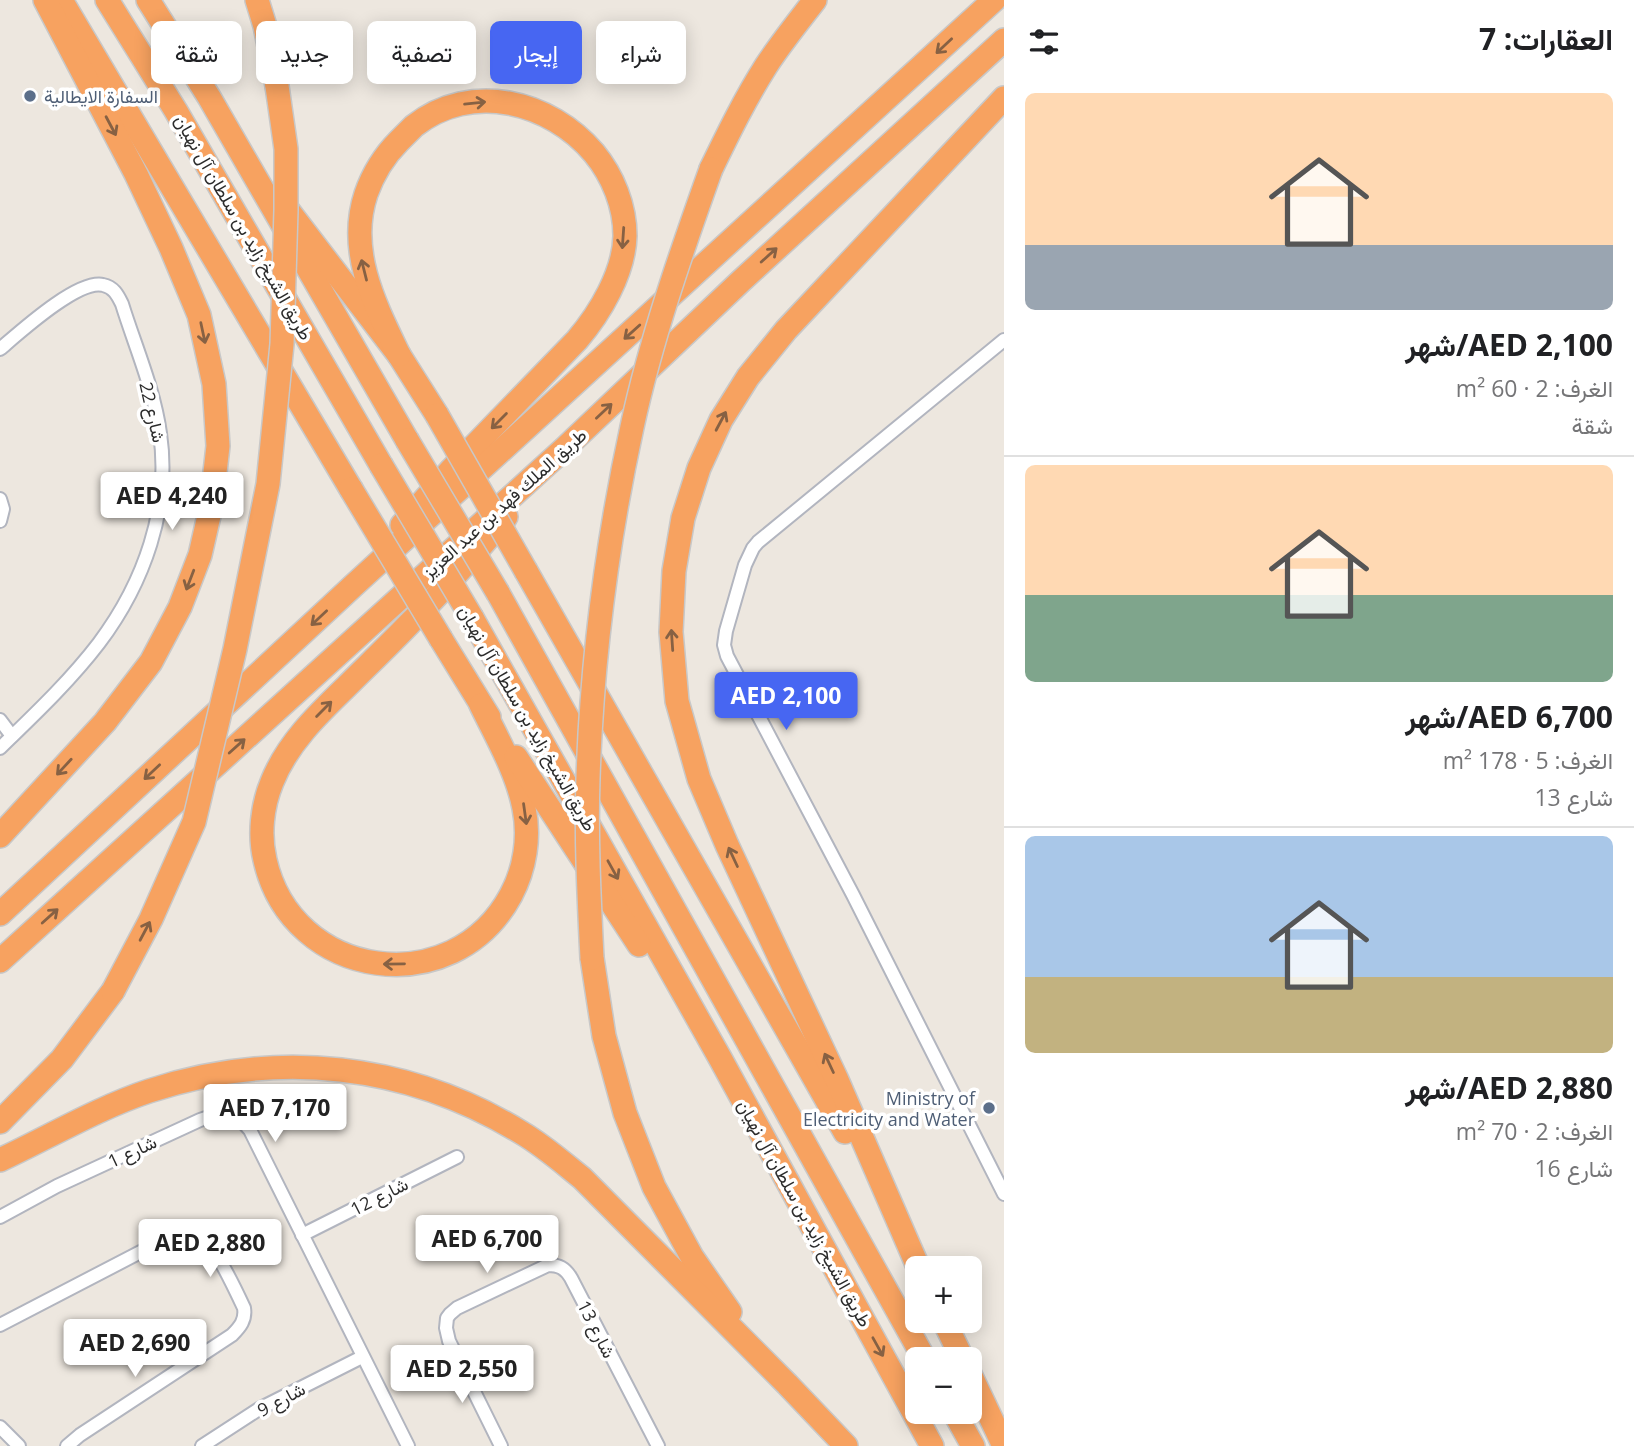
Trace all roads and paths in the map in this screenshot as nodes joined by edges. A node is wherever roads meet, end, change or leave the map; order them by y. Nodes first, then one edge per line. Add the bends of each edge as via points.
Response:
1 (45, 0) edge
2 (61, 0) edge
3 (107, 0) edge
4 (148, 0) edge
5 (257, 0) edge
6 (816, 0) edge
7 (995, 0) edge
8 (1004, 40) edge
9 (209, 97) junction
10 (1004, 98) edge
11 (1004, 340) edge
12 (0, 349) edge
13 (399, 355) junction
14 (565, 447) junction
15 (0, 499) edge
16 (0, 521) edge
17 (353, 586) junction
18 (481, 705) junction
19 (0, 720) edge
20 (12, 736) junction
21 (0, 748) edge
22 (0, 836) edge
23 (0, 914) edge
24 (0, 961) edge
25 (720, 1059) junction
26 (0, 1122) edge
27 (457, 1157) dead end
28 (0, 1160) edge
29 (1004, 1194) edge
30 (0, 1217) edge
31 (302, 1235) junction
32 (905, 1238) junction
33 (913, 1256) edge
34 (0, 1325) edge
35 (918, 1347) edge
36 (362, 1357) junction
37 (787, 1384) junction
38 (982, 1399) edge
39 (961, 1424) edge
40 (0, 1427) edge
41 (19, 1446) edge
42 (67, 1446) edge
43 (202, 1446) edge
44 (408, 1446) edge
45 (501, 1446) edge
46 (658, 1446) edge
47 (846, 1446) edge
48 (932, 1446) edge
49 (973, 1446) edge
50 (1004, 1446) edge

1 -> 22 highway via 136,174 199,315 214,384 218,446 200,555 151,662 105,722
2 - 18 highway, bridge
3 -> 25 highway, طريق الشيخ زايد بن سلطان آل نهيان, bridge via 472,618
4 - 9 highway, طريق الشيخ زايد بن سلطان آل نهيان
26 -> 5 highway, bridge via 62,1059 113,991 151,919 194,822 235,649 268,484 282,344 286,149
6 - 37 highway, bridge via 766,65 711,169 655,338 633,425 603,588 588,779 592,958 604,1036 625,1112 654,1187 692,1257
7 -> 17 highway
14 -> 8 highway, طريق الملك فهد بن عبد العزيز
9 - 13 highway
9 - 35 highway, طريق الشيخ زايد بن سلطان آل نهيان, bridge via 498,593
32 -> 10 highway via 699,779 677,701 671,632 674,571 683,518 699,468 748,377 786,330
11 - 29 street via 758,542 746,565 724,645
12 - 20 street, شارع 22 via 74,293 91,285 113,290 122,304 154,406 163,470 157,522 125,603 80,666
13 -> 17 highway via 369,288 359,244 360,210 372,178 390,150 415,126 447,109 501,102 552,117 600,160 618,197 625,238 613,283 584,331 443,478
13 - 32 highway, bridge
18 -> 14 highway via 513,771 525,809 527,836 519,877 489,926 444,956 392,965 362,961 307,933 286,910 267,869 263,818 278,768 309,724 452,579
24 -> 14 highway, طريق الملك فهد بن عبد العزيز
15 - 16 street
17 -> 23 highway
18 - 25 highway via 676,1001
19 - 20 street
20 - 21 street, شارع 22
25 -> 48 highway, طريق الشيخ زايد بن سلطان آل نهيان
27 - 31 street, شارع 12
28 - 37 highway via 122,1101 200,1077 304,1067 365,1072 402,1081 471,1106 551,1153 582,1178
30 - 31 street, شارع 1 via 187,1126 223,1115 239,1118 250,1130
31 - 36 street, شارع 1
32 - 33 highway
34 - 42 street via 177,1233 199,1233 210,1244 244,1308 240,1326
36 - 43 street, شارع 9 via 259,1409
36 - 44 street, شارع 1
37 - 47 highway
38 - 50 highway
39 - 49 highway
40 - 41 street
45 - 46 street, شارع 13 via 452,1348 447,1318 457,1308 551,1265 568,1273

